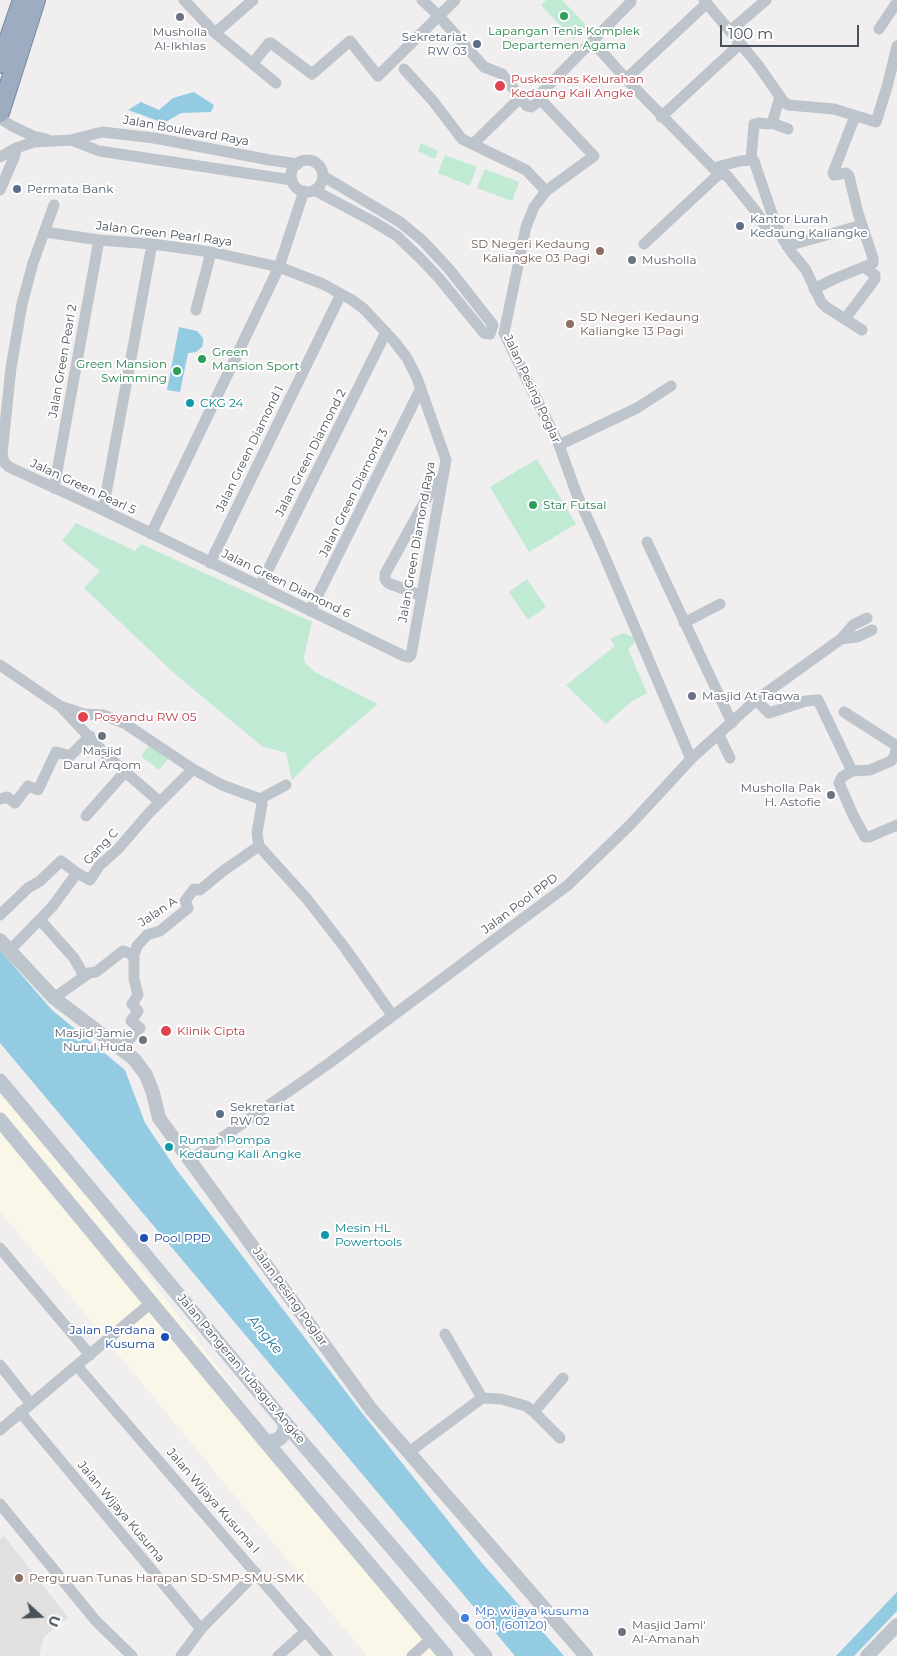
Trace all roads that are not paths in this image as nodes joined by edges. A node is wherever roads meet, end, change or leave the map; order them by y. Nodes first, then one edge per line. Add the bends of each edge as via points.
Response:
1 (10, 0) edge
2 (22, 0) edge
3 (29, 0) edge
4 (36, 0) edge
5 (184, 0) edge
6 (253, 0) edge
7 (422, 0) edge
8 (455, 0) edge
9 (766, 0) edge
10 (631, 1) edge
11 (705, 2) edge
12 (895, 9) edge
13 (438, 15) junction
14 (0, 29) edge
15 (879, 29) dead end
16 (730, 31) junction
17 (215, 33) junction
18 (592, 41) junction
19 (740, 44) junction
20 (897, 46) edge
21 (253, 63) junction
22 (0, 64) edge
23 (404, 69) dead end
24 (626, 79) junction
25 (276, 83) dead end
26 (0, 84) edge
27 (780, 97) junction
28 (520, 98) junction
29 (541, 100) junction
30 (0, 113) edge
31 (854, 116) junction
32 (662, 117) junction
33 (0, 118) edge
34 (772, 123) junction
35 (788, 128) dead end
36 (52, 140) junction
37 (71, 140) junction
38 (473, 144) junction
39 (16, 148) junction
40 (0, 157) edge
41 (752, 160) junction
42 (298, 164) junction
43 (716, 171) junction
44 (323, 176) junction
45 (292, 180) junction
46 (0, 190) edge
47 (309, 191) junction
48 (546, 191) junction
49 (54, 205) dead end
50 (862, 224) junction
51 (765, 227) dead end
52 (45, 232) junction
53 (100, 240) junction
54 (152, 244) junction
55 (644, 244) dead end
56 (787, 246) junction
57 (211, 252) junction
58 (868, 266) junction
59 (279, 267) junction
60 (814, 289) junction
61 (341, 294) junction
62 (196, 310) dead end
63 (845, 319) junction
64 (862, 330) dead end
65 (386, 332) junction
66 (671, 386) dead end
67 (421, 388) junction
68 (559, 445) junction
69 (444, 476) junction
70 (54, 488) junction
71 (103, 510) junction
72 (151, 534) junction
73 (647, 542) dead end
74 (210, 563) junction
75 (260, 586) junction
76 (422, 596) junction
77 (720, 604) dead end
78 (310, 611) junction
79 (867, 618) dead end
80 (684, 623) junction
81 (872, 630) dead end
82 (841, 639) junction
83 (409, 656) joint
84 (0, 665) edge
85 (756, 700) junction
86 (60, 706) junction
87 (844, 712) dead end
88 (732, 723) junction
89 (719, 735) junction
90 (90, 736) junction
91 (897, 747) edge
92 (730, 758) dead end
93 (691, 759) junction
94 (193, 769) junction
95 (852, 771) junction
96 (124, 772) junction
97 (286, 785) dead end
98 (0, 799) edge
99 (260, 800) junction
100 (160, 802) junction
101 (86, 816) dead end
102 (897, 825) edge
103 (259, 846) junction
104 (77, 874) junction
105 (0, 915) edge
106 (40, 920) junction
107 (0, 940) edge
108 (10, 951) junction
109 (134, 956) junction
110 (84, 976) junction
111 (54, 998) junction
112 (392, 1014) junction
113 (120, 1049) junction
114 (0, 1081) edge
115 (0, 1120) edge
116 (190, 1160) junction
117 (0, 1248) edge
118 (151, 1303) junction
119 (445, 1334) dead end
120 (90, 1355) junction
121 (0, 1365) edge
122 (77, 1366) junction
123 (563, 1378) dead end
124 (482, 1398) junction
125 (31, 1404) junction
126 (20, 1412) junction
127 (534, 1412) junction
128 (286, 1424) junction
129 (0, 1430) edge
130 (560, 1438) dead end
131 (266, 1442) junction
132 (302, 1442) junction
133 (408, 1452) junction
134 (282, 1459) junction
135 (0, 1504) edge
136 (4, 1519) edge
137 (256, 1574) junction
138 (897, 1625) edge
139 (201, 1629) junction
140 (306, 1631) junction
141 (432, 1639) junction
142 (132, 1656) edge
143 (181, 1656) edge
144 (278, 1656) edge
145 (327, 1656) edge
146 (412, 1656) edge
147 (446, 1656) edge
148 (485, 1656) edge
149 (586, 1656) edge
150 (867, 1656) edge

1 - 14 highway
2 - 22 highway
3 - 26 highway
4 - 30 highway
5 - 17 street
6 - 17 street
7 - 13 street
8 - 13 street
9 - 16 street
10 - 18 street
11 - 16 street
11 - 24 street
12 - 15 street
13 - 21 street via 378,76 350,41 312,74 271,43
13 - 28 street via 484,67 500,72
16 - 19 street
17 - 21 street
18 - 24 street
18 - 29 street via 542,92
19 - 27 street
19 - 32 street
20 - 31 street via 876,121
21 - 25 street
23 - 38 street via 434,101 462,139
24 - 32 street
27 - 31 street via 788,105 824,108
27 - 34 street
28 - 29 street via 529,107
28 - 38 street
29 - 48 street via 594,156
31 - 50 street via 833,173 848,174
32 - 43 street
33 - 36 street, Jalan Boulevard Raya via 33,136
34 - 35 street
34 - 41 street via 754,124
36 - 37 street, Jalan Boulevard Raya
36 - 39 street, Jalan Boulevard Raya
37 - 42 street, Jalan Boulevard Raya via 109,132
37 - 45 street, Jalan Boulevard Raya via 99,151
38 - 48 street via 528,172
39 - 40 street, Jalan Boulevard Raya
39 - 46 street
41 - 43 street
41 - 56 street
42 - 44 street via 305,160 313,161 321,168
42 - 45 street via 292,171
43 - 51 street via 729,178
43 - 55 street
44 - 47 street via 320,185
44 - 47 street via 400,222 423,241 493,325 490,334 484,333 438,277 397,236
45 - 47 street via 296,187
47 - 59 street
48 - 68 street, Jalan Pesing Poglar via 534,207 526,227 504,333
49 - 52 street
50 - 56 street
50 - 58 street via 873,258 873,263
52 - 53 street, Jalan Green Pearl Raya
52 - 70 street, Jalan Green Pearl 5 via 20,313 2,454 9,467
53 - 54 street, Jalan Green Pearl Raya
53 - 70 street, Jalan Green Pearl 2
54 - 57 street, Jalan Green Pearl Raya
54 - 71 street
56 - 60 street via 806,270
57 - 59 street, Jalan Green Pearl Raya
57 - 62 street
58 - 60 street
58 - 63 street via 875,279
59 - 61 street, Jalan Green Diamond Raya via 306,276
59 - 72 street
60 - 63 street via 823,305
61 - 65 street, Jalan Green Diamond Raya via 364,309
61 - 74 street, Jalan Green Diamond 1
63 - 64 street
65 - 67 street, Jalan Green Diamond Raya via 407,358
65 - 75 street, Jalan Green Diamond 2
66 - 68 street via 637,408
67 - 69 street, Jalan Green Diamond Raya via 445,454
67 - 78 street, Jalan Green Diamond 3
68 - 93 street, Jalan Pesing Poglar via 577,495
69 - 76 street, Jalan Green Diamond Raya
69 - 76 street via 430,492 384,579
70 - 71 street, Jalan Green Pearl 5
71 - 72 street, Jalan Green Pearl 5
72 - 74 street, Jalan Green Diamond 6
73 - 80 street
74 - 75 street, Jalan Green Diamond 6
75 - 78 street, Jalan Green Diamond 6
76 - 83 street, Jalan Green Diamond Raya
77 - 80 street
78 - 83 street, Jalan Green Diamond 6
79 - 82 street, Jalan Pool PPD via 853,625
80 - 88 street
81 - 82 street, Jalan Pool PPD via 857,637
82 - 85 street, Jalan Pool PPD
84 - 86 street
85 - 88 street, Jalan Pool PPD
85 - 95 street via 769,713 818,700
86 - 90 street
86 - 94 street via 84,714 102,714 124,723
87 - 91 street
88 - 89 street, Jalan Pool PPD
89 - 92 street
89 - 93 street, Jalan Pool PPD
90 - 96 street
90 - 98 street via 70,756 56,752 38,790 28,785 15,802 7,797
91 - 95 street via 891,761 870,770
93 - 112 street, Jalan Pool PPD via 630,826 568,885
94 - 99 street via 228,788
94 - 100 street, Gang C
95 - 102 street via 839,783 864,835 869,837
96 - 100 street
96 - 101 street
97 - 99 street
99 - 103 street
100 - 104 street, Gang C via 118,850 99,866 90,880
103 - 109 street, Jalan A via 200,890 194,888 185,901 187,910 160,931 147,935 137,946
103 - 112 street via 307,899
104 - 105 street via 61,861
104 - 106 street, Gang C
106 - 108 street, Gang C
106 - 110 street via 74,958
107 - 108 street, Jalan Pesing Poglar
108 - 111 street, Jalan Pesing Poglar
109 - 110 street via 123,952 96,972
109 - 113 street via 138,996 132,1004 138,1011 131,1021 140,1028
110 - 111 street
111 - 113 street, Jalan Pesing Poglar
112 - 116 street, Jalan Pool PPD via 328,1064
113 - 116 street, Jalan Pesing Poglar via 134,1059 146,1076 159,1118
114 - 128 main road, Jalan Pangeran Tubagus Angke
115 - 118 main road
116 - 133 street, Jalan Pesing Poglar via 371,1409
117 - 120 street
118 - 120 street
118 - 131 main road
119 - 124 street
120 - 122 street
121 - 125 street
122 - 125 street
122 - 137 street, Jalan Wijaya Kusuma I
123 - 127 street
124 - 127 street via 508,1401
124 - 133 street
125 - 126 street
126 - 129 street
126 - 139 street, Jalan Wijaya Kusuma
127 - 130 street
128 - 131 main road via 280,1438
128 - 132 main road, Jalan Pangeran Tubagus Angke
131 - 134 main road
132 - 134 main road via 288,1445 283,1450
132 - 148 main road, Jalan Pangeran Tubagus Angke
133 - 149 street, Jalan Pesing Poglar
134 - 141 main road
135 - 136 street
136 - 142 street
137 - 139 street
137 - 140 street, Jalan Wijaya Kusuma I
138 - 150 street
139 - 143 street
140 - 144 street
140 - 145 street, Jalan Wijaya Kusuma I
141 - 146 street
141 - 147 main road

